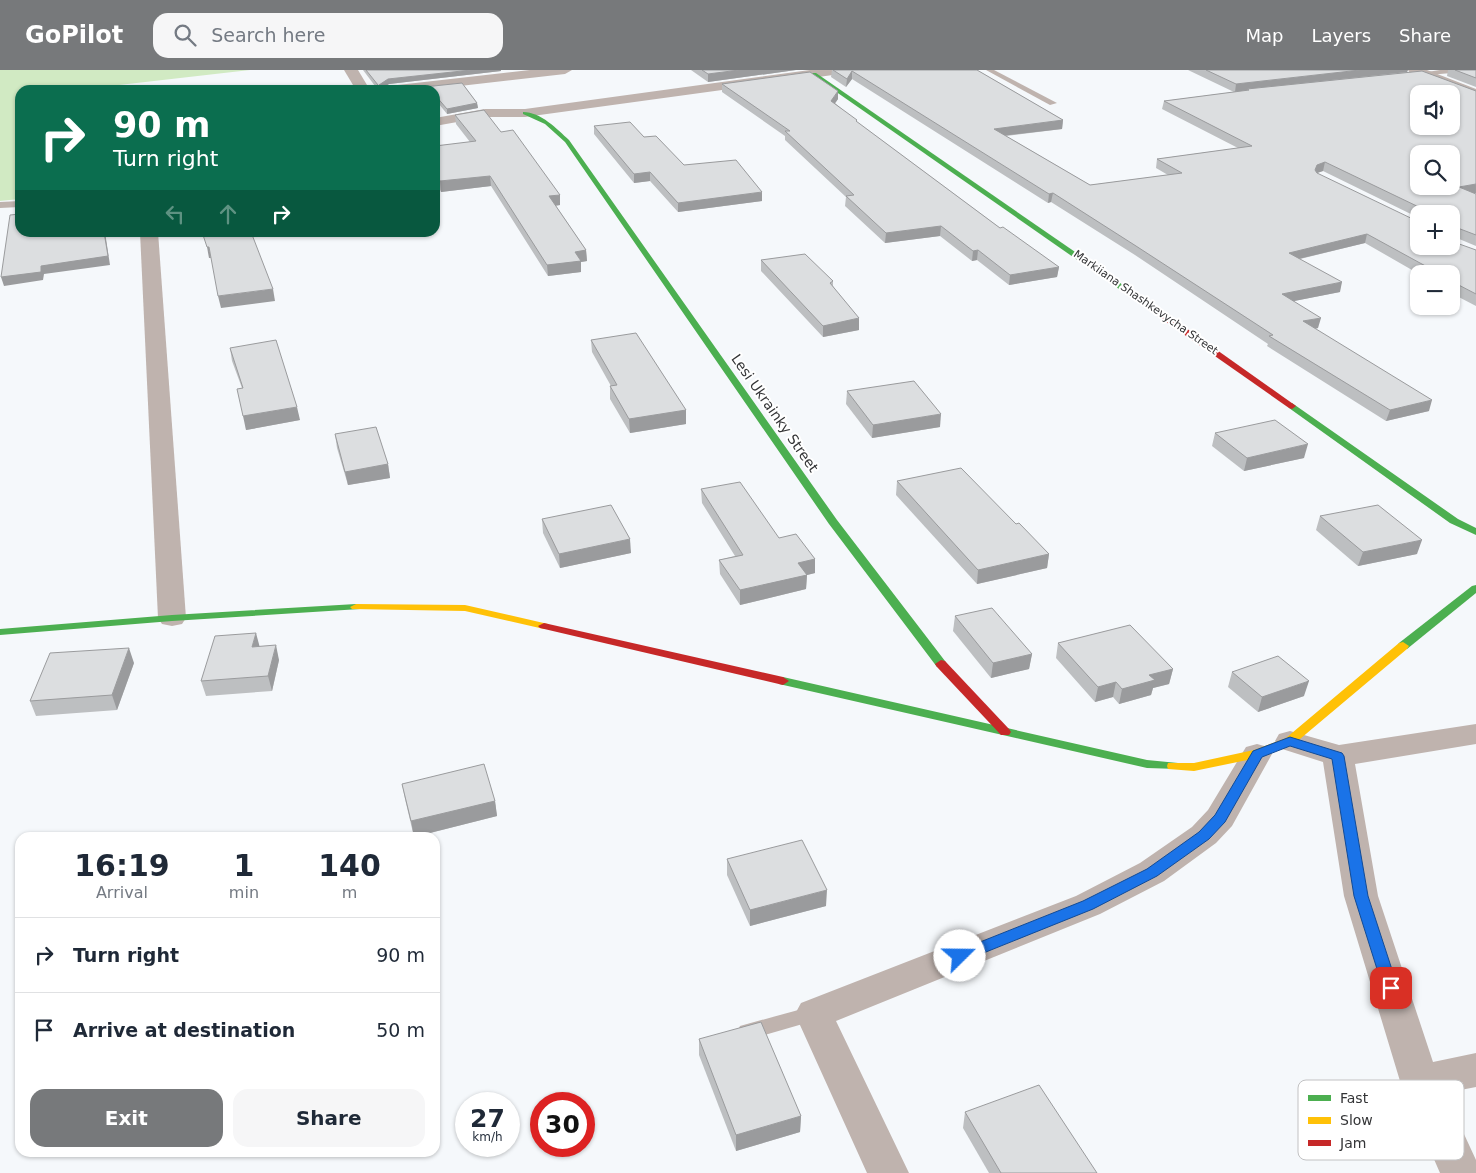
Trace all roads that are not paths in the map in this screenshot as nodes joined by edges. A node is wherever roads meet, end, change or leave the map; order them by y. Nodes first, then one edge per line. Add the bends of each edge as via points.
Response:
1 (351, 70) edge
2 (564, 70) edge
3 (840, 70) edge
4 (989, 70) edge
5 (1463, 70) edge
6 (1416, 73) edge
7 (814, 74) junction
8 (360, 85) edge
9 (433, 85) edge
10 (1476, 94) edge
11 (1052, 104) dead end
12 (524, 112) junction
13 (440, 121) edge
14 (15, 204) edge
15 (0, 205) edge
16 (149, 237) edge
17 (1476, 532) edge
18 (1476, 588) edge
19 (172, 618) junction
20 (0, 632) edge
21 (1005, 732) junction
22 (1476, 734) edge
23 (1290, 741) junction
24 (1257, 754) junction
25 (1338, 756) junction
26 (814, 1014) junction
27 (734, 1036) edge
28 (1476, 1070) edge
29 (1420, 1080) edge
30 (1425, 1080) edge
31 (1455, 1160) edge
32 (888, 1173) edge
33 (1461, 1173) edge

1 - 8 street
2 - 9 street
3 - 7 street
4 - 11 lane
5 - 6 lane
6 - 10 street
7 - 12 street
7 - 17 street, Markiiana Shashkevycha Street via 1061,243 1454,522
12 - 13 street via 485,113
12 - 21 street, Lesi Ukrainky Street via 550,124 566,141 857,553 927,647
14 - 15 lane
16 - 19 street
18 - 23 street
19 - 20 street
19 - 21 street via 364,606 465,608
21 - 24 street via 1147,764 1194,767
22 - 25 street
23 - 24 street
23 - 25 street
24 - 26 street via 1220,818 1204,835 1152,872 1088,905
25 - 29 street via 1361,896
26 - 27 lane
26 - 32 street
28 - 30 street
31 - 33 street

